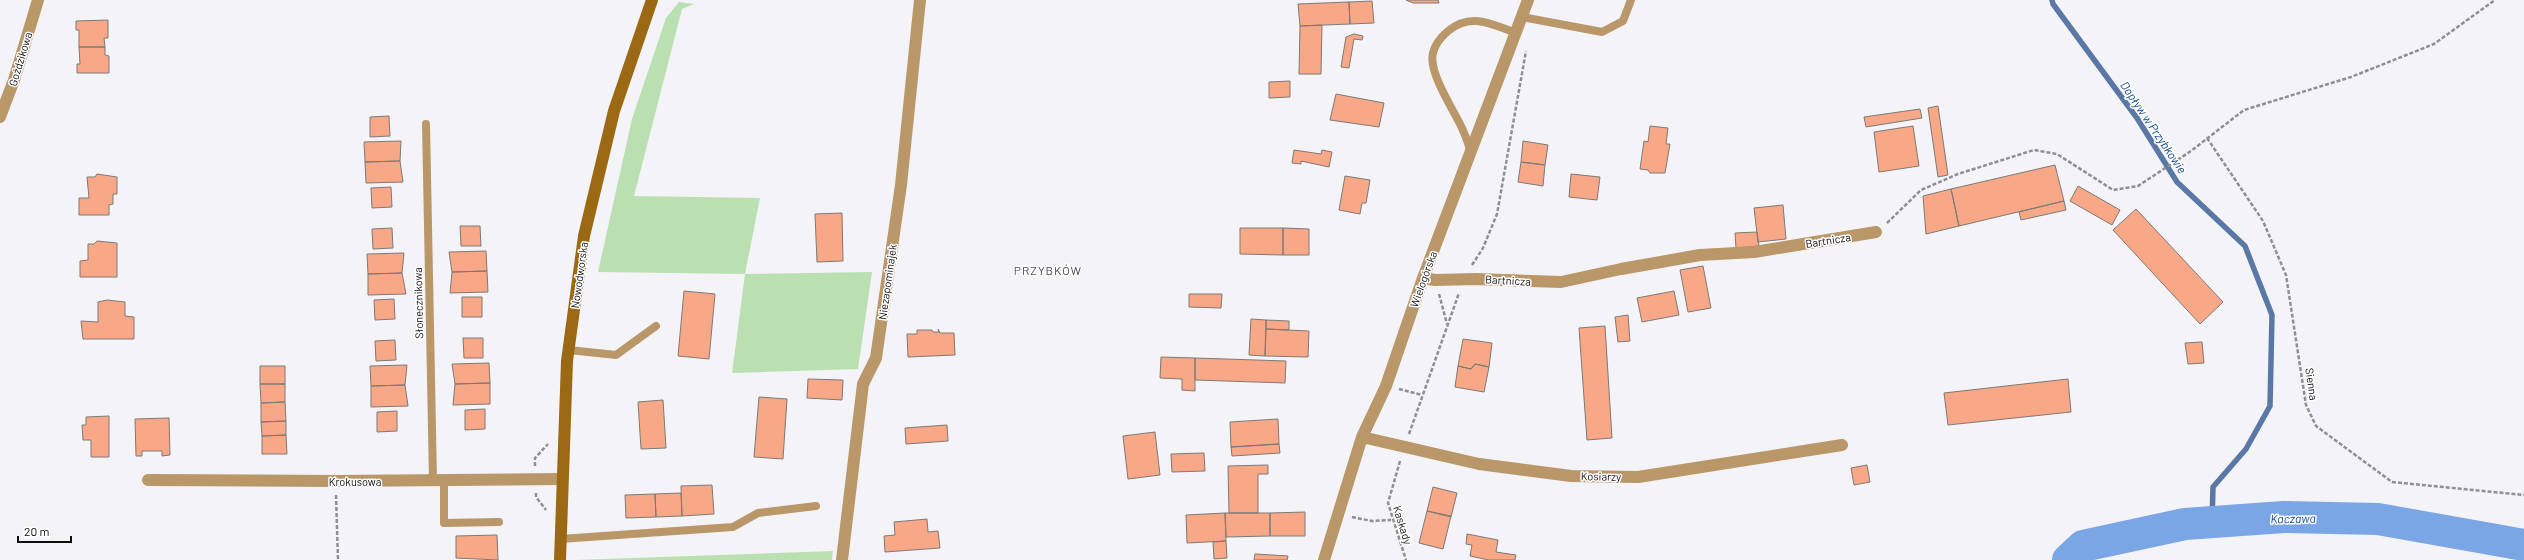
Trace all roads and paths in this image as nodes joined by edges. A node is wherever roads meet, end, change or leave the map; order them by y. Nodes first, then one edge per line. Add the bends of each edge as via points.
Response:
1 (38, 0) edge
2 (652, 0) edge
3 (920, 0) edge
4 (1528, 0) edge
5 (1632, 0) edge
6 (2495, 0) edge
7 (1522, 17) junction
8 (1516, 33) junction
9 (1527, 47) dead end
10 (0, 117) edge
11 (426, 124) dead end
12 (2207, 138) junction
13 (1471, 152) junction
14 (1876, 232) joint
15 (1429, 279) junction
16 (1464, 280) junction
17 (1447, 325) junction
18 (656, 326) dead end
19 (569, 350) junction
20 (1386, 386) junction
21 (1422, 395) junction
22 (1362, 437) junction
23 (1842, 444) dead end
24 (1404, 447) junction
25 (562, 479) junction
26 (148, 480) dead end
27 (438, 480) junction
28 (335, 482) junction
29 (2524, 495) edge
30 (816, 506) dead end
31 (1338, 514) junction
32 (1391, 520) junction
33 (498, 522) dead end
34 (560, 539) junction
35 (338, 560) edge
36 (560, 560) edge
37 (842, 560) edge
38 (1324, 560) edge
39 (1406, 560) edge

1 - 10 street, Goździkowa
2 - 19 street, Nowodworska via 614,111 584,236
3 - 37 street, Niezapominajek via 901,185 876,358 863,384
4 - 7 street, Wielogórska
5 - 7 lane via 1623,21 1602,32
6 - 12 path via 2434,44 2351,77 2244,110
7 - 8 street, Wielogórska
8 - 13 street, Wielogórska
8 - 13 lane via 1478,20 1456,24 1440,38 1432,54 1438,79 1448,103 1462,126
9 - 16 path, Kaskady via 1498,214 1483,248
11 - 27 lane, Słonecznikowa
12 - 14 path via 2138,186 2113,190 2057,154 2034,150 1958,174 1921,190
12 - 29 path, Sienna via 2263,221 2286,275 2306,405 2316,426 2392,482
13 - 15 street, Wielogórska
14 - 16 street, Bartnicza via 1754,252 1700,255 1561,282
15 - 16 street, Bartnicza
15 - 17 path
15 - 20 street, Wielogórska
16 - 17 path, Kaskady
17 - 21 path, Kaskady
18 - 19 lane via 616,355
19 - 25 street, Nowodworska
20 - 21 path
20 - 22 street, Wielogórska
21 - 24 path, Kaskady
22 - 24 street, Kosiarzy
22 - 31 street, Wielogórska
23 - 24 street, Kosiarzy via 1638,477 1571,476 1494,466
24 - 32 path, Kaskady via 1388,504
25 - 27 street, Krokusowa
25 - 34 street, Nowodworska
26 - 28 street, Krokusowa
27 - 28 street, Krokusowa
27 - 33 lane, Słonecznikowa via 444,523
28 - 35 path
30 - 34 lane via 758,513 733,527
31 - 32 path via 1372,521
31 - 38 street, Wielogórska
32 - 39 path, Kaskady
34 - 36 street, Nowodworska

